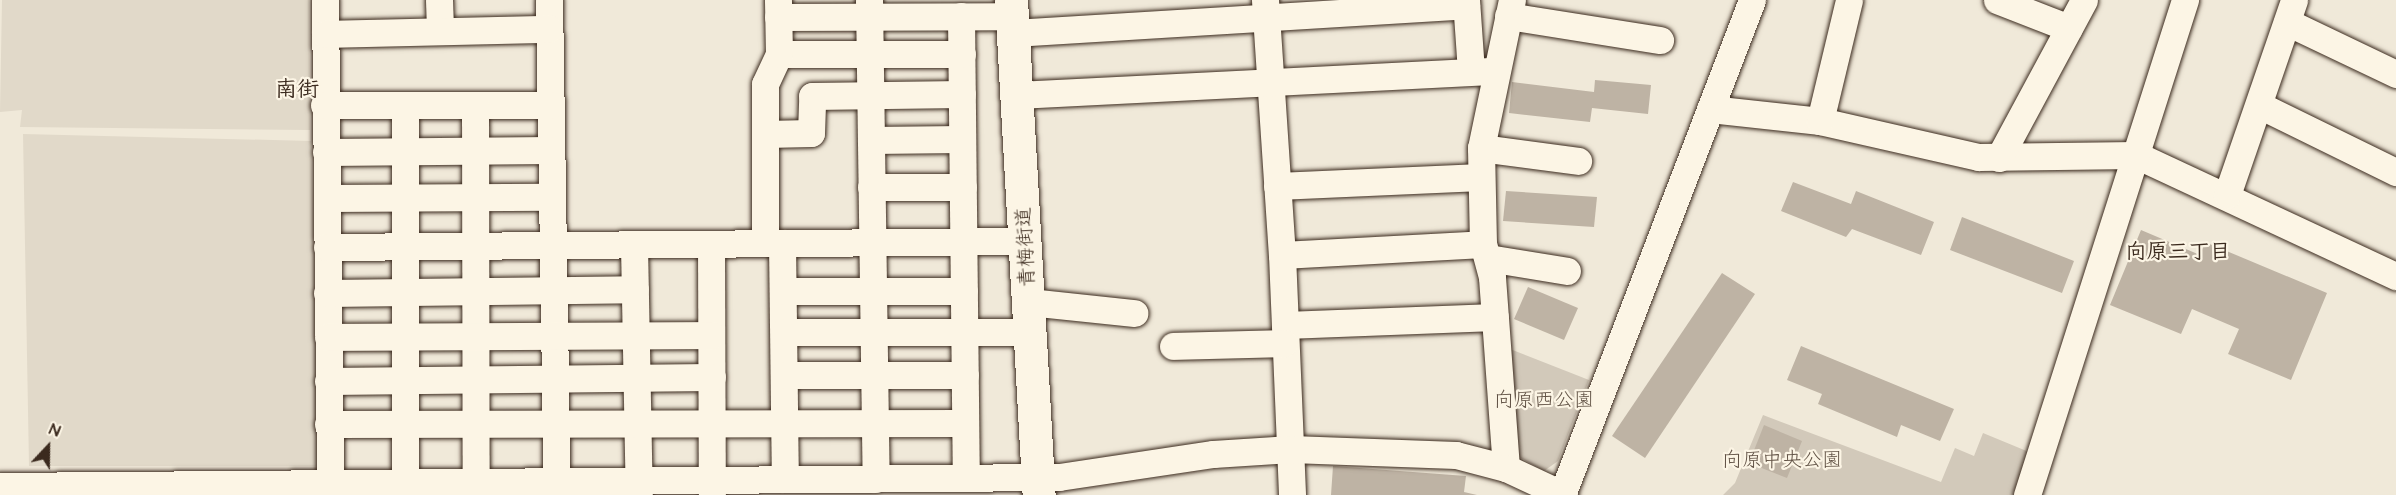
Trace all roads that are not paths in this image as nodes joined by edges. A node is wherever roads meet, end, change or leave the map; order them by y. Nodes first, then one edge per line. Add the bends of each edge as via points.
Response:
1 (324, 0) edge
2 (439, 0) edge
3 (549, 0) edge
4 (1752, 0) edge
5 (1849, 0) edge
6 (1997, 0) edge
7 (2084, 0) edge
8 (2186, 0) edge
9 (1466, 2) edge
10 (778, 8) edge
11 (869, 8) edge
12 (1266, 8) edge
13 (1510, 8) edge
14 (2290, 11) edge
15 (961, 16) junction
16 (1012, 16) edge
17 (2069, 27) junction
18 (549, 29) junction
19 (440, 30) junction
20 (325, 34) junction
21 (1660, 40) dead end
22 (779, 54) junction
23 (869, 54) junction
24 (962, 54) junction
25 (1483, 71) junction
26 (2396, 74) edge
27 (1270, 82) junction
28 (962, 94) junction
29 (1017, 95) junction
30 (870, 97) junction
31 (324, 105) junction
32 (405, 105) junction
33 (475, 105) junction
34 (550, 105) junction
35 (2259, 105) junction
36 (1710, 110) junction
37 (1820, 121) junction
38 (765, 134) junction
39 (962, 139) junction
40 (871, 140) junction
41 (1481, 148) junction
42 (475, 150) junction
43 (551, 150) junction
44 (405, 151) junction
45 (326, 152) junction
46 (2136, 155) junction
47 (1999, 158) junction
48 (1578, 160) dead end
49 (2396, 172) edge
50 (1481, 177) junction
51 (1277, 186) junction
52 (963, 187) junction
53 (871, 188) junction
54 (2227, 195) junction
55 (475, 197) junction
56 (552, 197) junction
57 (327, 198) junction
58 (405, 198) junction
59 (1025, 241) junction
60 (963, 242) junction
61 (774, 243) junction
62 (872, 243) junction
63 (711, 244) junction
64 (553, 245) junction
65 (634, 245) junction
66 (405, 246) junction
67 (476, 246) junction
68 (327, 247) junction
69 (1485, 251) junction
70 (1282, 255) junction
71 (1567, 271) dead end
72 (2396, 276) edge
73 (634, 289) junction
74 (553, 290) junction
75 (475, 291) junction
76 (783, 291) junction
77 (873, 291) junction
78 (964, 291) junction
79 (405, 292) junction
80 (327, 293) junction
81 (1134, 313) dead end
82 (1029, 317) junction
83 (1496, 317) junction
84 (783, 332) junction
85 (873, 332) junction
86 (964, 332) junction
87 (1284, 334) junction
88 (711, 335) junction
89 (554, 336) junction
90 (636, 336) junction
91 (327, 337) junction
92 (405, 337) junction
93 (476, 337) junction
94 (1173, 346) dead end
95 (784, 375) junction
96 (874, 375) junction
97 (964, 375) junction
98 (712, 377) junction
99 (636, 378) junction
100 (555, 379) junction
101 (476, 380) junction
102 (328, 381) junction
103 (405, 381) junction
104 (712, 423) junction
105 (785, 423) junction
106 (875, 423) junction
107 (965, 423) junction
108 (328, 424) junction
109 (405, 424) junction
110 (476, 424) junction
111 (555, 424) junction
112 (637, 424) junction
113 (1291, 449) junction
114 (1506, 468) junction
115 (966, 478) junction
116 (867, 484) edge
117 (773, 485) edge
118 (0, 486) edge
119 (1039, 486) edge
120 (476, 488) edge
121 (556, 488) edge
122 (639, 488) edge
123 (712, 488) edge
124 (330, 489) edge
125 (405, 489) edge
126 (112, 490) edge
127 (1292, 495) edge
128 (1563, 495) edge
129 (2027, 495) edge

1 - 20 street
2 - 19 street
3 - 18 street
4 - 36 street
5 - 37 street
6 - 17 street
7 - 17 street
8 - 46 street
9 - 12 street
9 - 25 street
10 - 11 street
10 - 22 street
11 - 15 street
11 - 23 street
12 - 16 street
12 - 27 street
13 - 21 street
13 - 25 street
14 - 26 street
14 - 35 street
15 - 16 street
15 - 24 street
16 - 29 main road, 青梅街道
17 - 47 street
18 - 19 street
18 - 34 street
19 - 20 street
20 - 31 street
22 - 23 street
22 - 38 street via 765,84
23 - 24 street
23 - 30 street
24 - 28 street
25 - 27 street
25 - 41 street
27 - 29 street
27 - 51 street
28 - 30 street
28 - 39 street
29 - 59 main road, 青梅街道
30 - 38 street via 812,96 811,132
30 - 40 street
31 - 32 street
31 - 45 street
32 - 33 street
32 - 44 street
33 - 34 street
33 - 42 street
34 - 43 street
35 - 49 street
35 - 54 street
36 - 37 street
36 - 128 street
37 - 47 street via 1979,157
38 - 61 street
39 - 40 street
39 - 52 street
40 - 53 street
41 - 48 street
41 - 50 street
42 - 43 street
42 - 44 street
42 - 55 street
43 - 56 street
44 - 45 street
44 - 58 street
45 - 57 street
46 - 47 street
46 - 54 street
46 - 129 street
50 - 51 street
50 - 69 street
51 - 70 street
52 - 53 street
52 - 60 street
53 - 62 street
54 - 72 street
55 - 56 street
55 - 58 street
55 - 67 street
56 - 64 street
57 - 58 street
57 - 68 street
58 - 66 street
59 - 60 street
59 - 82 main road, 青梅街道
60 - 62 street
60 - 78 street
61 - 62 street
61 - 63 street
61 - 76 street
62 - 77 street
63 - 65 street
63 - 88 street
64 - 65 street
64 - 67 street
64 - 74 street
65 - 73 street
66 - 67 street
66 - 68 street
66 - 79 street
67 - 75 street
68 - 80 street
69 - 70 street
69 - 71 street
69 - 83 street
70 - 87 street
73 - 74 street
73 - 90 street
74 - 75 street
74 - 89 street
75 - 79 street
75 - 93 street
76 - 77 street
76 - 84 street
77 - 78 street
77 - 85 street
78 - 86 street
79 - 80 street
79 - 92 street
80 - 91 street
81 - 82 street
82 - 86 street
82 - 119 main road, 青梅街道
83 - 87 street
83 - 114 street
84 - 85 street
84 - 95 street
85 - 86 street
85 - 96 street
86 - 97 street
87 - 94 street
87 - 113 street
88 - 90 street
88 - 98 street
89 - 90 street
89 - 93 street
89 - 100 street
90 - 99 street
91 - 92 street
91 - 102 street
92 - 93 street
92 - 103 street
93 - 101 street
95 - 96 street
95 - 105 street
96 - 97 street
96 - 106 street
97 - 107 street
98 - 99 street
98 - 104 street
99 - 100 street
99 - 112 street
100 - 101 street
100 - 111 street
101 - 103 street
101 - 110 street
102 - 103 street
102 - 108 street
103 - 109 street
104 - 105 street
104 - 112 street
104 - 123 street
105 - 106 street
105 - 117 street
106 - 107 street
106 - 116 street
107 - 115 street
108 - 109 street
108 - 124 street
109 - 110 street
109 - 125 street
110 - 111 street
110 - 120 street
111 - 112 street
111 - 121 street
112 - 122 street
113 - 114 street via 1456,455
113 - 119 street via 1213,454
113 - 127 street
114 - 128 street
115 - 116 street
115 - 119 street
116 - 117 street
117 - 123 street
118 - 126 street
120 - 121 street
120 - 125 street
121 - 122 street
122 - 123 street
124 - 125 street
124 - 126 street

